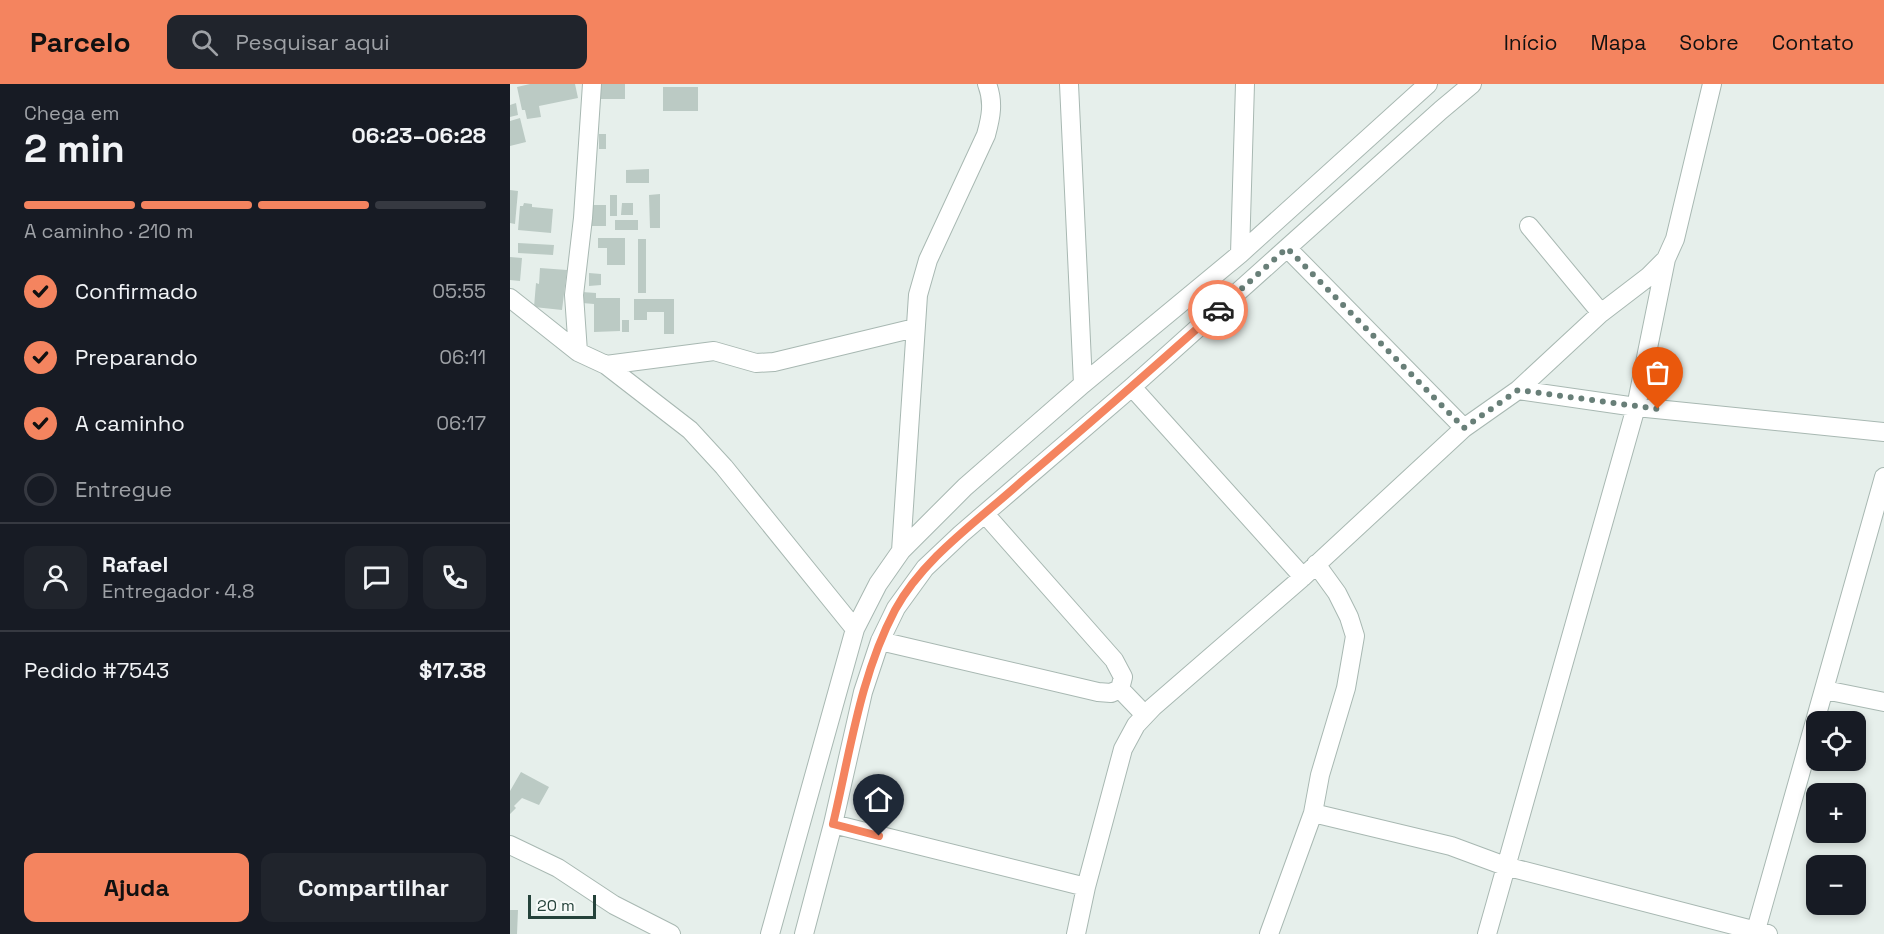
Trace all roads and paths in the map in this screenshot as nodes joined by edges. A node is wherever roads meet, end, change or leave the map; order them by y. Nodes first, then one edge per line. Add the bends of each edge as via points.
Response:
1 (591, 84) edge
2 (987, 84) edge
3 (1069, 84) edge
4 (1245, 84) edge
5 (1428, 84) edge
6 (1472, 84) edge
7 (1712, 84) edge
8 (1529, 226) dead end
9 (1287, 248) junction
10 (1240, 254) junction
11 (1666, 259) junction
12 (510, 298) edge
13 (1601, 313) junction
14 (915, 328) junction
15 (578, 352) junction
16 (606, 365) junction
17 (1083, 384) junction
18 (1132, 387) junction
19 (1518, 390) junction
20 (1636, 407) junction
21 (1464, 428) junction
22 (1884, 432) edge
23 (1884, 477) edge
24 (985, 514) junction
25 (901, 551) junction
26 (1310, 571) junction
27 (855, 629) junction
28 (880, 641) junction
29 (1120, 689) junction
30 (1825, 690) junction
31 (1884, 702) edge
32 (1145, 716) junction
33 (1313, 813) junction
34 (833, 824) junction
35 (510, 845) edge
36 (1505, 866) junction
37 (1086, 887) junction
38 (1762, 932) edge
39 (671, 934) edge
40 (770, 934) edge
41 (804, 934) edge
42 (1076, 934) edge
43 (1269, 934) edge
44 (1487, 934) edge

1 - 15 street via 574,295
2 - 14 street via 992,113 986,135 927,260
3 - 17 street
4 - 10 street
5 - 10 street
6 - 9 street
7 - 11 street via 1675,239
8 - 13 street
9 - 18 street
9 - 21 street
10 - 17 street
11 - 13 street
11 - 20 street
12 - 15 street
13 - 19 street
14 - 16 street via 774,362 756,363 714,351
14 - 25 street
15 - 16 street
16 - 27 street via 690,430
17 - 25 street via 965,487
18 - 24 street
18 - 26 street
19 - 20 street
19 - 21 street
20 - 22 street
20 - 36 street
21 - 26 street
23 - 30 street
24 - 28 street via 925,568 896,608
24 - 29 street via 1113,660 1123,677
25 - 27 street via 878,584
26 - 32 street
26 - 33 street via 1337,593 1355,636 1346,688
27 - 40 street
28 - 29 street via 1098,692
28 - 34 street via 863,692
29 - 32 street
30 - 31 street
30 - 38 street
32 - 37 street via 1123,749
33 - 36 street via 1451,846
33 - 43 street
34 - 37 street
34 - 41 street
35 - 39 street via 558,868 614,905
36 - 38 street
36 - 44 street
37 - 42 street

